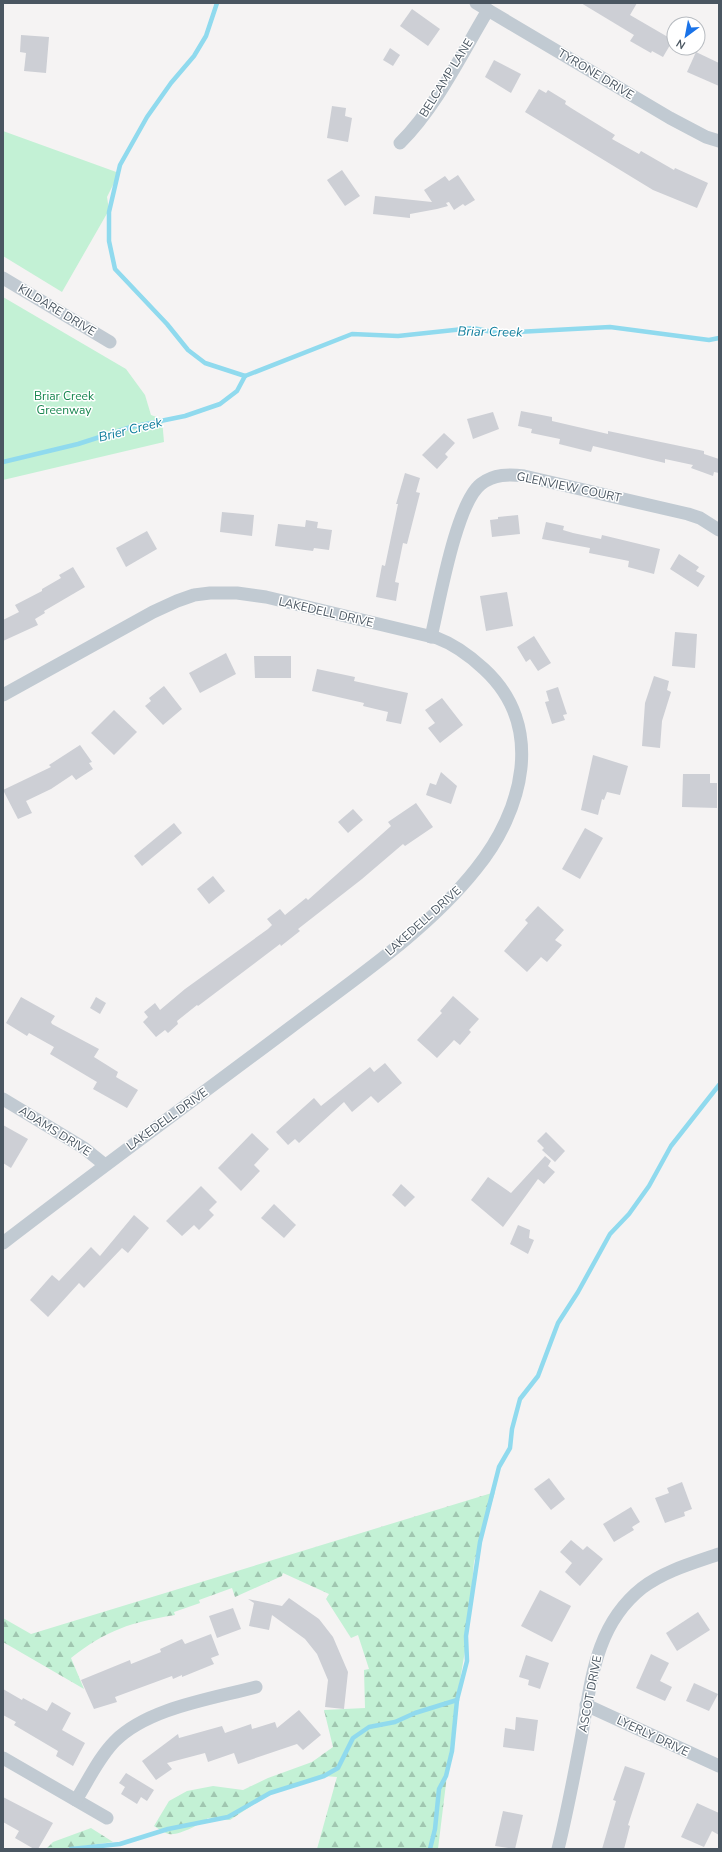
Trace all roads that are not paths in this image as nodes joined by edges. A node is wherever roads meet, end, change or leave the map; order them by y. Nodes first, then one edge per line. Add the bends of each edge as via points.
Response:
1 (476, 3) edge
2 (488, 10) junction
3 (719, 141) edge
4 (400, 143) dead end
5 (3, 278) edge
6 (110, 342) dead end
7 (719, 530) edge
8 (431, 637) junction
9 (3, 695) edge
10 (3, 1099) edge
11 (105, 1165) junction
12 (3, 1243) edge
13 (719, 1554) edge
14 (256, 1687) dead end
15 (586, 1705) junction
16 (3, 1758) edge
17 (719, 1766) edge
18 (76, 1800) junction
19 (107, 1818) dead end
20 (558, 1849) edge

1 - 2 street, TYRONE DRIVE
2 - 3 street, TYRONE DRIVE via 670,118
2 - 4 street, BELCAMP LANE via 428,109
5 - 6 street, KILDARE DRIVE
7 - 8 street, GLENVIEW COURT via 688,514 524,476 501,475 486,481 474,490 465,505
8 - 9 street, LAKEDELL DRIVE via 266,598 237,593 194,595 153,612
8 - 11 street, LAKEDELL DRIVE via 451,643 492,676 516,716 522,751 521,779 513,804 488,854 450,899 387,955
10 - 11 street, ADAMS DRIVE via 84,1148
11 - 12 street, LAKEDELL DRIVE
13 - 15 street, ASCOT DRIVE via 661,1576 630,1599 611,1624 597,1654
14 - 18 street via 175,1709 132,1727 114,1742
15 - 17 street, LYERLY DRIVE
15 - 20 street, ASCOT DRIVE
16 - 18 street
18 - 19 street

